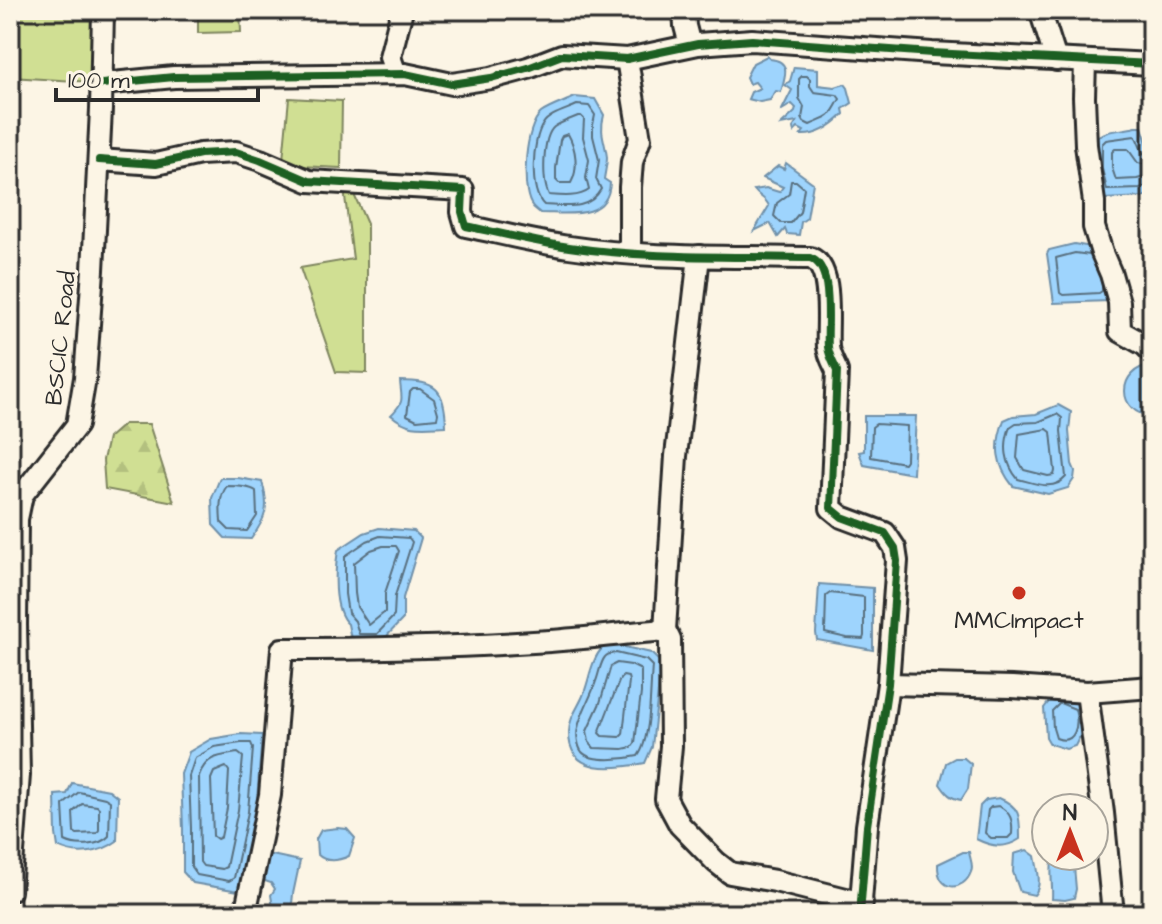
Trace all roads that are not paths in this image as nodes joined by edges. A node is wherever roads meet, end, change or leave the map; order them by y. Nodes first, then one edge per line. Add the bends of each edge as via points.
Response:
1 (103, 10) edge
2 (402, 10) edge
3 (684, 10) edge
4 (1040, 10) edge
5 (690, 45) junction
6 (627, 59) junction
7 (1056, 60) junction
8 (1085, 61) junction
9 (1152, 64) edge
10 (396, 74) junction
11 (102, 84) junction
12 (99, 160) junction
13 (630, 253) junction
14 (699, 256) junction
15 (1152, 352) edge
16 (665, 630) junction
17 (888, 684) junction
18 (1152, 687) edge
19 (1087, 692) junction
20 (10, 891) edge
21 (861, 908) edge
22 (245, 914) edge
23 (1113, 914) edge

1 - 11 street, BSCIC Road
2 - 10 street via 390,57
3 - 5 street
4 - 7 street
5 - 6 street
5 - 7 street via 752,40
6 - 10 street via 562,55 491,78 452,84
6 - 13 street via 640,139 632,162
7 - 8 street
8 - 9 street
8 - 15 street via 1094,227 1119,302 1120,331
10 - 11 street via 174,77
11 - 12 street, BSCIC Road
12 - 13 street via 156,164 236,152 309,181 463,190 466,226
12 - 20 street, BSCIC Road via 85,378 77,425 22,495 17,519 19,775
13 - 14 street
14 - 16 street via 676,456
14 - 17 street via 810,258 820,263 826,277 828,351 837,371 831,508 885,533 895,548
16 - 21 street via 670,640 671,746 666,799 680,825 730,873
16 - 22 street via 481,645 282,649 270,795
17 - 19 street
17 - 21 street
18 - 19 street
19 - 23 street

